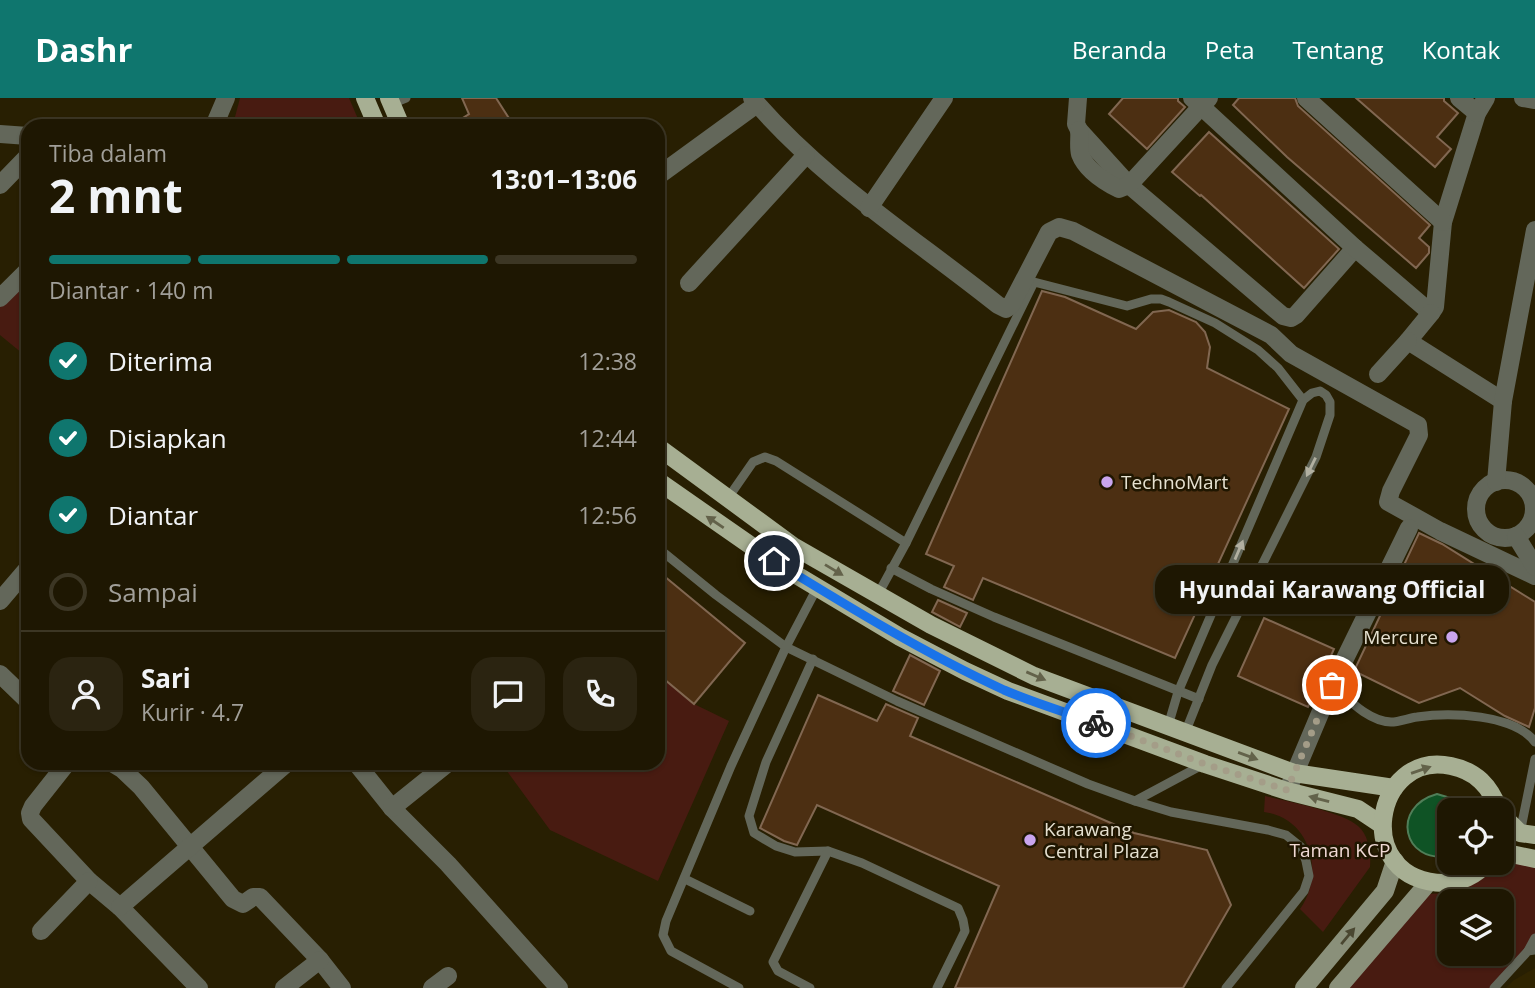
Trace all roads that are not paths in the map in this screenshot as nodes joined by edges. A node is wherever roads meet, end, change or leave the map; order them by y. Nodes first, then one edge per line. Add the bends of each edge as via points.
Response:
1 (226, 98) edge
2 (365, 98) edge
3 (944, 98) edge
4 (1078, 98) edge
5 (1306, 98) edge
6 (1459, 98) edge
7 (1523, 98) edge
8 (395, 100) edge
9 (1535, 100) edge
10 (755, 101) edge
11 (1201, 101) edge
12 (1481, 106) edge
13 (217, 119) edge
14 (374, 119) edge
15 (399, 119) edge
16 (0, 134) edge
17 (21, 136) edge
18 (806, 155) junction
19 (21, 163) edge
20 (665, 171) edge
21 (0, 185) edge
22 (1129, 185) junction
23 (869, 208) junction
24 (1443, 222) junction
25 (1535, 230) edge
26 (1355, 248) junction
27 (21, 277) edge
28 (689, 283) dead end
29 (0, 298) edge
30 (1431, 313) junction
31 (1408, 341) junction
32 (1378, 374) dead end
33 (1303, 400) junction
34 (1503, 401) junction
35 (665, 452) edge
36 (1496, 482) junction
37 (665, 486) edge
38 (727, 499) junction
39 (1409, 528) dead end
40 (1516, 536) junction
41 (906, 543) junction
42 (665, 554) edge
43 (1535, 567) edge
44 (891, 568) junction
45 (21, 576) edge
46 (1535, 576) edge
47 (817, 588) junction
48 (877, 596) junction
49 (0, 601) edge
50 (786, 647) junction
51 (813, 659) junction
52 (0, 674) edge
53 (1332, 685) junction
54 (1178, 692) junction
55 (21, 694) edge
56 (1199, 699) junction
57 (1168, 726) junction
58 (1185, 733) junction
59 (1535, 742) edge
60 (1535, 759) edge
61 (1205, 764) junction
62 (61, 770) edge
63 (123, 770) edge
64 (279, 770) edge
65 (362, 770) edge
66 (440, 770) edge
67 (1294, 773) junction
68 (1394, 788) junction
69 (1287, 790) junction
70 (1494, 798) edge
71 (1135, 801) junction
72 (392, 808) junction
73 (1382, 825) junction
74 (1528, 834) edge
75 (188, 847) junction
76 (828, 852) junction
77 (1514, 855) edge
78 (1535, 859) edge
79 (1395, 862) junction
80 (1471, 875) edge
81 (685, 879) junction
82 (89, 881) junction
83 (1429, 882) junction
84 (1385, 891) junction
85 (1410, 905) junction
86 (120, 908) junction
87 (750, 911) dead end
88 (41, 931) dead end
89 (1535, 938) edge
90 (1531, 951) edge
91 (320, 960) junction
92 (447, 976) dead end
93 (193, 986) edge
94 (284, 988) edge
95 (342, 988) edge
96 (432, 988) edge
97 (559, 988) edge
98 (739, 988) edge
99 (810, 988) edge
100 (937, 988) edge
101 (1226, 988) edge
102 (1304, 988) edge
103 (1338, 988) edge
104 (1494, 988) edge

1 - 13 street
2 - 14 main road
3 - 23 street
4 - 22 street via 1079,130
5 - 24 street
6 - 12 street
7 - 9 street
8 - 15 main road
10 - 18 street
10 - 20 street
11 - 22 street
11 - 26 street
12 - 24 street
16 - 17 street
18 - 23 street
18 - 28 street
19 - 21 street
22 - 26 street via 1283,316 1296,315
23 - 46 street via 1006,309 1049,232 1059,227 1271,335 1291,354 1418,425 1419,435 1388,502
24 - 30 street
25 - 34 street
26 - 30 street
27 - 29 street
30 - 31 street
31 - 32 street
31 - 34 street
33 - 41 lane via 1258,351 1215,323 1169,302 1151,299 1127,306 1034,282
54 -> 33 lane
33 -> 56 lane via 1320,391 1326,395 1330,415 1325,432
34 - 36 street
35 - 38 main road
36 - 40 street via 1517,483 1533,502 1529,526
36 - 40 street via 1480,493 1476,517 1492,536
47 -> 37 main road
38 - 41 lane via 753,462 765,457
38 -> 48 main road
39 - 53 street
40 - 43 street
41 - 44 lane
42 - 50 lane
44 - 48 lane
44 - 54 lane via 969,606
45 - 49 street
47 - 50 lane
47 - 61 main road via 900,637 1008,691
48 -> 57 main road via 1034,676
50 - 51 lane
50 - 81 lane
51 - 71 lane via 897,701
51 - 76 lane via 766,762 749,816 754,833 776,846 795,852
52 - 55 street
53 - 59 lane via 1368,715 1390,722 1457,714 1509,724
53 - 67 street
54 - 56 lane
54 - 57 lane
56 - 58 lane
57 - 58 main road
58 -> 67 main road
60 - 74 lane
61 - 69 main road
61 - 71 lane
62 - 82 street via 33,806 31,819
63 - 75 street
64 - 75 street
65 - 72 street
66 - 72 street
67 - 68 main road
67 - 69 street
68 -> 70 main road via 1408,774 1427,766 1447,765 1482,780
68 - 73 main road via 1384,805
73 -> 69 main road via 1358,809
71 - 101 lane via 1286,835 1301,848 1309,876 1304,891
72 - 97 street
73 - 79 main road
75 - 86 street
75 - 91 street via 237,902 260,897
76 - 99 lane via 773,962 778,971
76 - 100 lane via 958,908 965,931
77 - 78 main road
79 - 83 main road via 1410,875
79 - 84 main road
80 - 83 main road via 1449,883
81 - 87 lane
81 - 98 lane via 663,935 671,951
82 - 86 street
82 - 88 street
83 - 85 main road
84 - 85 main road via 1398,891
102 -> 84 main road
85 - 103 main road
86 - 93 street
89 - 90 lane
90 - 104 lane
91 - 94 street
91 - 95 street
92 - 96 street

